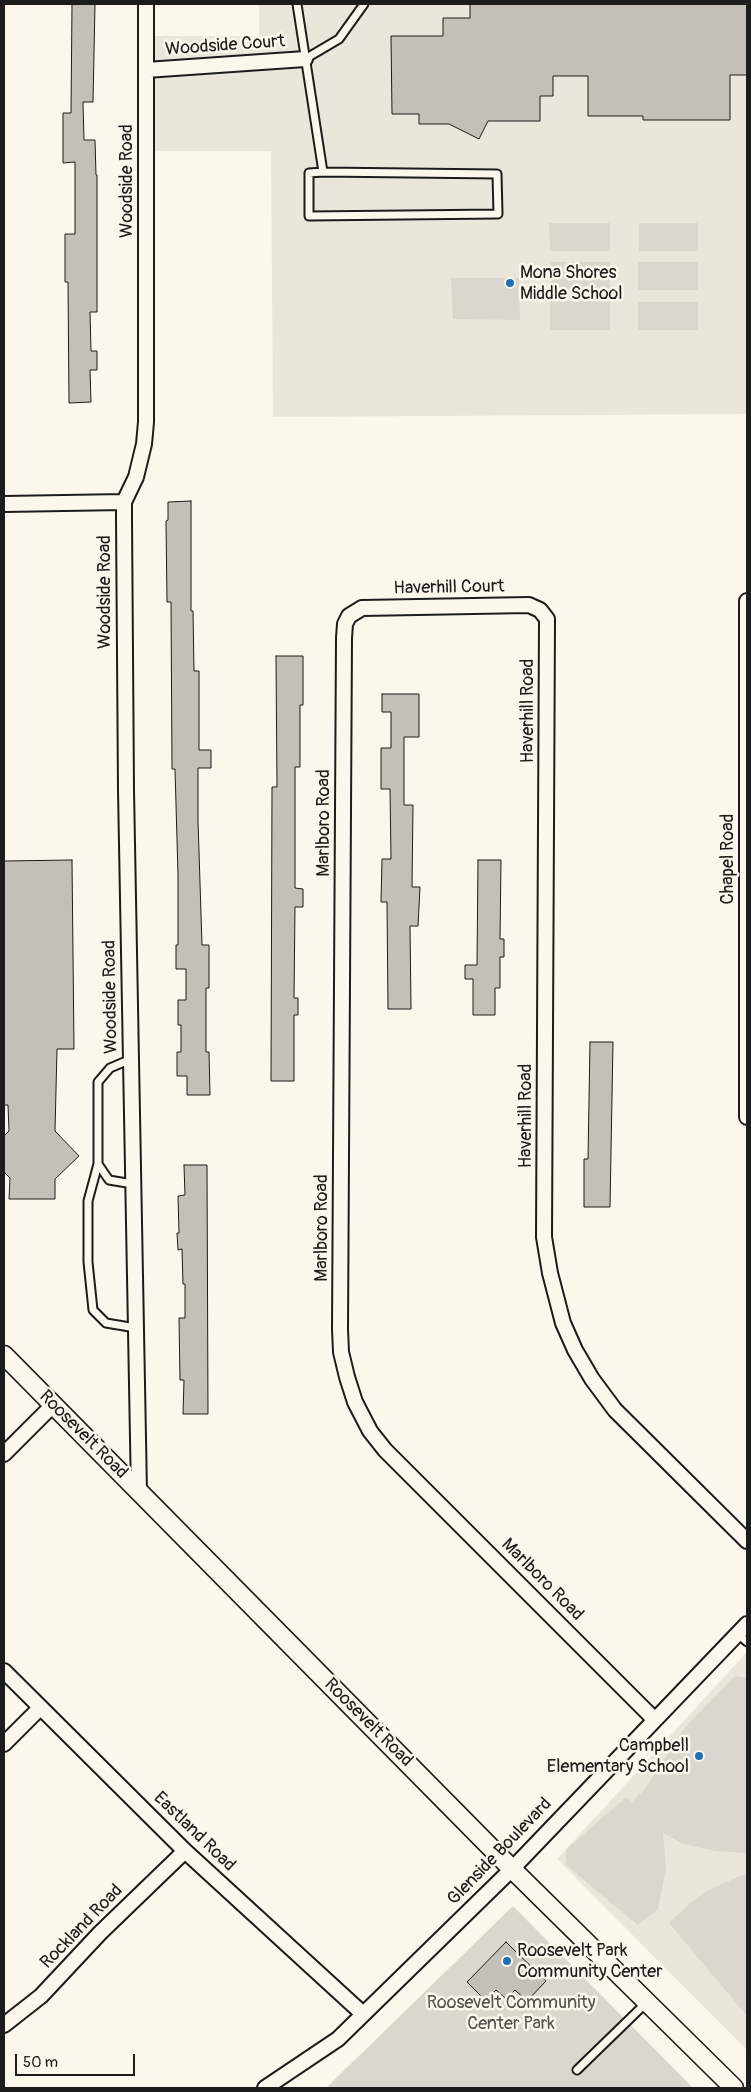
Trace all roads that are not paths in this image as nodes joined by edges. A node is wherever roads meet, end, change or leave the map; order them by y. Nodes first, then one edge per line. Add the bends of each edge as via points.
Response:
1 (146, 4) edge
2 (297, 4) edge
3 (364, 4) edge
4 (306, 59) junction
5 (146, 70) junction
6 (323, 172) junction
7 (124, 502) junction
8 (4, 504) edge
9 (747, 601) edge
10 (349, 616) joint
11 (547, 619) joint
12 (131, 1059) junction
13 (747, 1117) edge
14 (98, 1164) junction
15 (133, 1184) junction
16 (136, 1328) junction
17 (4, 1355) edge
18 (54, 1404) junction
19 (4, 1454) edge
20 (139, 1492) junction
21 (747, 1541) edge
22 (744, 1633) edge
23 (4, 1671) edge
24 (40, 1709) junction
25 (654, 1719) junction
26 (4, 1744) edge
27 (185, 1851) junction
28 (512, 1869) junction
29 (648, 2002) junction
30 (363, 2014) junction
31 (4, 2025) edge
32 (577, 2070) dead end
33 (265, 2088) edge
34 (734, 2088) edge

1 - 5 street, Woodside Road
2 - 4 lane
3 - 4 lane via 338,39
4 - 5 street, Woodside Court
4 - 6 lane
5 - 7 street, Woodside Road via 146,422 136,477
6 - 6 lane via 309,172 309,216 498,214 497,174
7 - 8 street
7 - 12 street, Woodside Road
9 - 13 street, Chapel Road
10 - 11 street, Haverhill Court via 362,608 529,605 540,610
10 - 25 street, Marlboro Road via 344,638 340,1329 347,1377 366,1424 385,1450
11 - 21 street, Haverhill Road via 544,1237 550,1273 563,1323 592,1379 615,1410
12 - 14 lane via 110,1068 98,1082
12 - 15 street, Woodside Road
14 - 15 lane via 108,1180
14 - 16 lane via 88,1202 88,1262 93,1310 106,1323
15 - 16 street, Woodside Road
16 - 20 street, Woodside Road
17 - 18 street, Roosevelt Road
18 - 19 street
18 - 20 street, Roosevelt Road
20 - 28 street, Roosevelt Road
22 - 25 street, Glenside Boulevard
23 - 24 street, Eastland Road
24 - 26 street
24 - 27 street, Eastland Road
25 - 28 street, Glenside Boulevard
27 - 30 street, Eastland Road
27 - 31 street, Rockland Road via 100,1933 41,1996
28 - 29 street, Roosevelt Road
28 - 30 street, Glenside Boulevard
29 - 32 lane
29 - 34 street, Roosevelt Road
30 - 33 street, Glenside Boulevard via 338,2039

